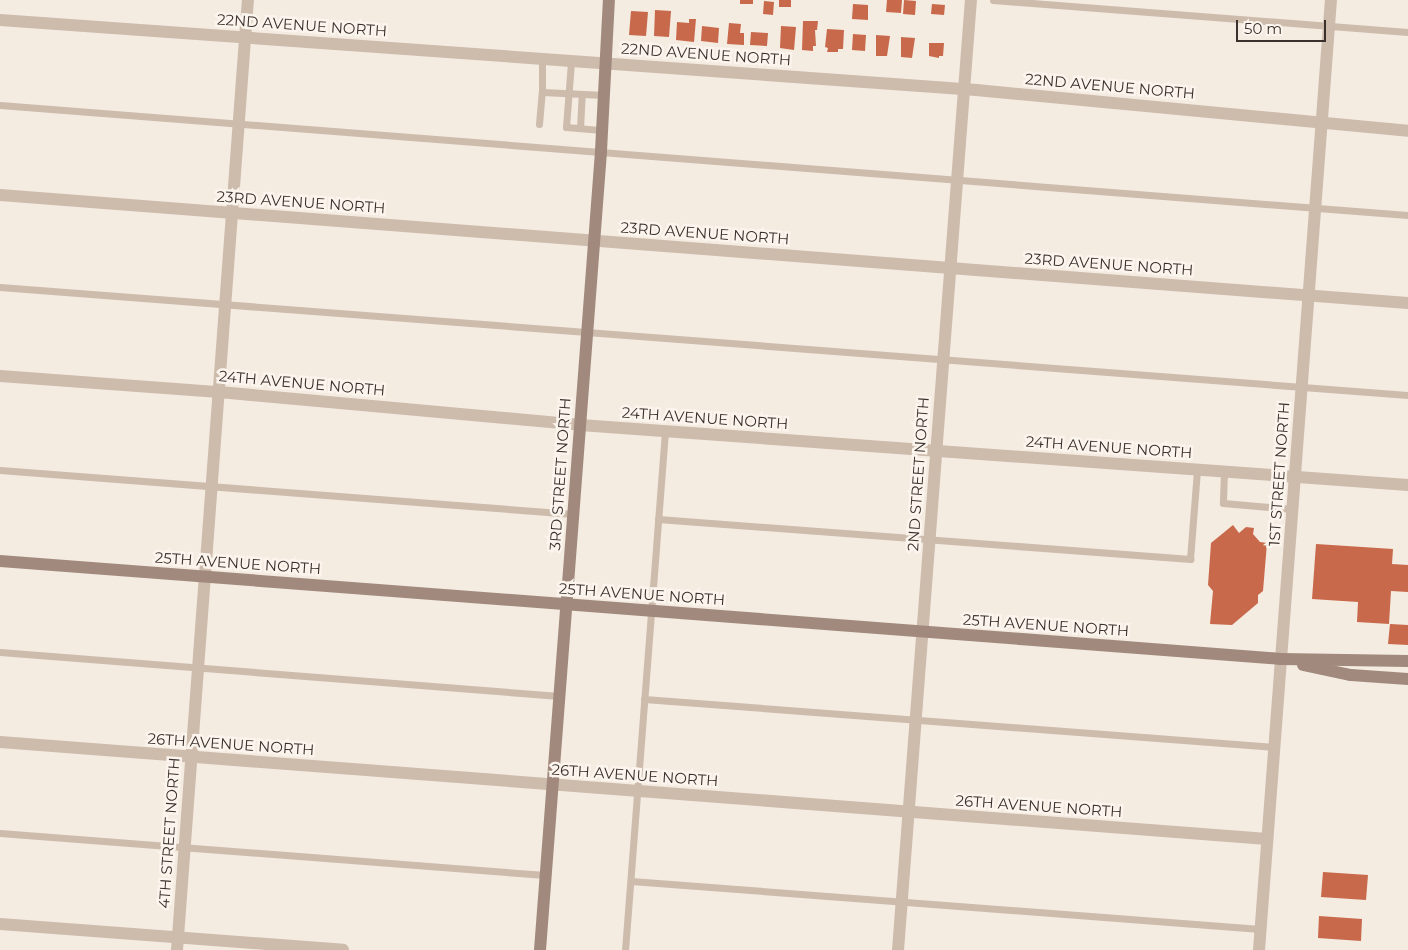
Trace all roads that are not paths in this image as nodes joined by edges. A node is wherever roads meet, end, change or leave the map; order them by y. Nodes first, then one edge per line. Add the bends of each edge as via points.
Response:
1 (248, 0) edge
2 (610, 0) edge
3 (971, 0) edge
4 (993, 0) edge
5 (1331, 0) edge
6 (0, 20) edge
7 (1329, 26) junction
8 (1408, 32) edge
9 (245, 37) junction
10 (542, 59) junction
11 (571, 62) junction
12 (605, 64) junction
13 (964, 90) junction
14 (542, 92) junction
15 (568, 94) junction
16 (582, 94) junction
17 (604, 96) junction
18 (0, 105) edge
19 (1322, 122) junction
20 (240, 124) junction
21 (539, 124) dead end
22 (580, 128) junction
23 (602, 130) junction
24 (1408, 131) edge
25 (601, 152) junction
26 (957, 179) junction
27 (0, 195) edge
28 (1315, 206) junction
29 (233, 213) junction
30 (1408, 215) edge
31 (594, 241) junction
32 (950, 268) junction
33 (0, 287) edge
34 (1308, 296) junction
35 (1408, 303) edge
36 (226, 304) junction
37 (587, 332) junction
38 (944, 360) junction
39 (0, 376) edge
40 (1302, 387) junction
41 (219, 392) junction
42 (1408, 395) edge
43 (580, 425) junction
44 (665, 431) junction
45 (937, 450) junction
46 (0, 470) edge
47 (1197, 470) junction
48 (1224, 472) junction
49 (1295, 477) junction
50 (1408, 485) edge
51 (212, 487) junction
52 (1292, 509) junction
53 (573, 514) junction
54 (658, 519) junction
55 (930, 540) junction
56 (0, 561) edge
57 (205, 577) junction
58 (566, 605) junction
59 (651, 611) junction
60 (923, 632) junction
61 (0, 652) edge
62 (1281, 659) junction
63 (1408, 661) edge
64 (198, 668) junction
65 (1408, 679) edge
66 (559, 696) junction
67 (644, 699) junction
68 (916, 720) junction
69 (0, 742) edge
70 (1274, 747) junction
71 (191, 757) junction
72 (552, 784) junction
73 (638, 791) junction
74 (909, 812) junction
75 (0, 833) edge
76 (1267, 839) junction
77 (184, 847) junction
78 (546, 875) junction
79 (631, 881) junction
80 (902, 901) junction
81 (0, 924) edge
82 (1260, 929) junction
83 (177, 944) edge
84 (343, 950) edge
85 (540, 950) edge
86 (625, 950) edge
87 (898, 950) edge
88 (1259, 950) edge

1 - 9 street, 4TH STREET NORTH
2 - 12 street, 3RD STREET NORTH
3 - 13 street, 2ND STREET NORTH
4 - 7 lane
5 - 7 street, 1ST STREET NORTH
6 - 9 street, 22ND AVENUE NORTH
7 - 8 lane
7 - 19 street, 1ST STREET NORTH
9 - 10 street, 22ND AVENUE NORTH
9 - 20 street, 4TH STREET NORTH
10 - 11 street, 22ND AVENUE NORTH
10 - 14 lane
11 - 12 street, 22ND AVENUE NORTH
11 - 15 lane
12 - 13 street, 22ND AVENUE NORTH
12 - 17 street, 3RD STREET NORTH
13 - 19 street, 22ND AVENUE NORTH
13 - 26 street, 2ND STREET NORTH
14 - 15 lane
14 - 21 lane
15 - 16 lane
15 - 22 lane via 566,127
16 - 17 lane
16 - 22 lane
17 - 23 street, 3RD STREET NORTH
18 - 20 lane
19 - 24 street, 22ND AVENUE NORTH
19 - 28 street, 1ST STREET NORTH
20 - 25 lane
20 - 29 street, 4TH STREET NORTH
22 - 23 lane
23 - 25 street, 3RD STREET NORTH
25 - 26 lane
25 - 31 street, 3RD STREET NORTH
26 - 28 lane
26 - 32 street, 2ND STREET NORTH
27 - 29 street, 23RD AVENUE NORTH
28 - 30 lane
28 - 34 street, 1ST STREET NORTH
29 - 31 street, 23RD AVENUE NORTH
29 - 36 street, 4TH STREET NORTH
31 - 32 street, 23RD AVENUE NORTH
31 - 37 street, 3RD STREET NORTH
32 - 34 street, 23RD AVENUE NORTH
32 - 38 street, 2ND STREET NORTH
33 - 36 lane
34 - 35 street, 23RD AVENUE NORTH
34 - 40 street, 1ST STREET NORTH
36 - 37 lane
36 - 41 street, 4TH STREET NORTH
37 - 38 lane
37 - 43 street, 3RD STREET NORTH
38 - 40 lane
38 - 45 street, 2ND STREET NORTH
39 - 41 street, 24TH AVENUE NORTH
40 - 42 lane
40 - 49 street, 1ST STREET NORTH
41 - 43 street, 24TH AVENUE NORTH
41 - 51 street, 4TH STREET NORTH
43 - 44 street, 24TH AVENUE NORTH
43 - 53 street, 3RD STREET NORTH
44 - 45 street, 24TH AVENUE NORTH
44 - 54 lane
45 - 47 street, 24TH AVENUE NORTH
45 - 55 street, 2ND STREET NORTH
46 - 51 lane
47 - 48 street, 24TH AVENUE NORTH
47 - 55 lane via 1190,559
48 - 49 street, 24TH AVENUE NORTH
48 - 52 lane via 1223,503
49 - 50 street, 24TH AVENUE NORTH
49 - 52 street, 1ST STREET NORTH
51 - 53 lane
51 - 57 street, 4TH STREET NORTH
52 - 62 street, 1ST STREET NORTH
53 - 58 street, 3RD STREET NORTH
54 - 55 lane
54 - 59 lane
55 - 60 street, 2ND STREET NORTH
56 - 57 street, 25TH AVENUE NORTH
57 - 58 street, 25TH AVENUE NORTH
57 - 64 street, 4TH STREET NORTH
58 - 59 street, 25TH AVENUE NORTH
58 - 66 street, 3RD STREET NORTH
59 - 60 street, 25TH AVENUE NORTH
59 - 67 lane
60 - 62 street, 25TH AVENUE NORTH
60 - 68 street, 2ND STREET NORTH
61 - 64 lane
62 - 63 street, 25TH AVENUE NORTH
62 - 65 street, 25TH AVENUE NORTH via 1337,672
62 - 70 street, 1ST STREET NORTH
64 - 66 lane
64 - 71 street, 4TH STREET NORTH
66 - 72 street, 3RD STREET NORTH
67 - 68 lane
67 - 73 lane
68 - 70 lane
68 - 74 street, 2ND STREET NORTH
69 - 71 street, 26TH AVENUE NORTH
70 - 76 street, 1ST STREET NORTH
71 - 72 street, 26TH AVENUE NORTH
71 - 77 street, 4TH STREET NORTH
72 - 73 street, 26TH AVENUE NORTH
72 - 78 street, 3RD STREET NORTH
73 - 74 street, 26TH AVENUE NORTH
73 - 79 lane
74 - 76 street, 26TH AVENUE NORTH
74 - 80 street, 2ND STREET NORTH
75 - 77 lane
76 - 82 street, 1ST STREET NORTH
77 - 78 lane
77 - 83 street, 4TH STREET NORTH
78 - 85 street, 3RD STREET NORTH
79 - 80 lane
79 - 86 lane
80 - 82 lane
80 - 87 street, 2ND STREET NORTH
81 - 83 street
82 - 88 street, 1ST STREET NORTH
83 - 84 street

